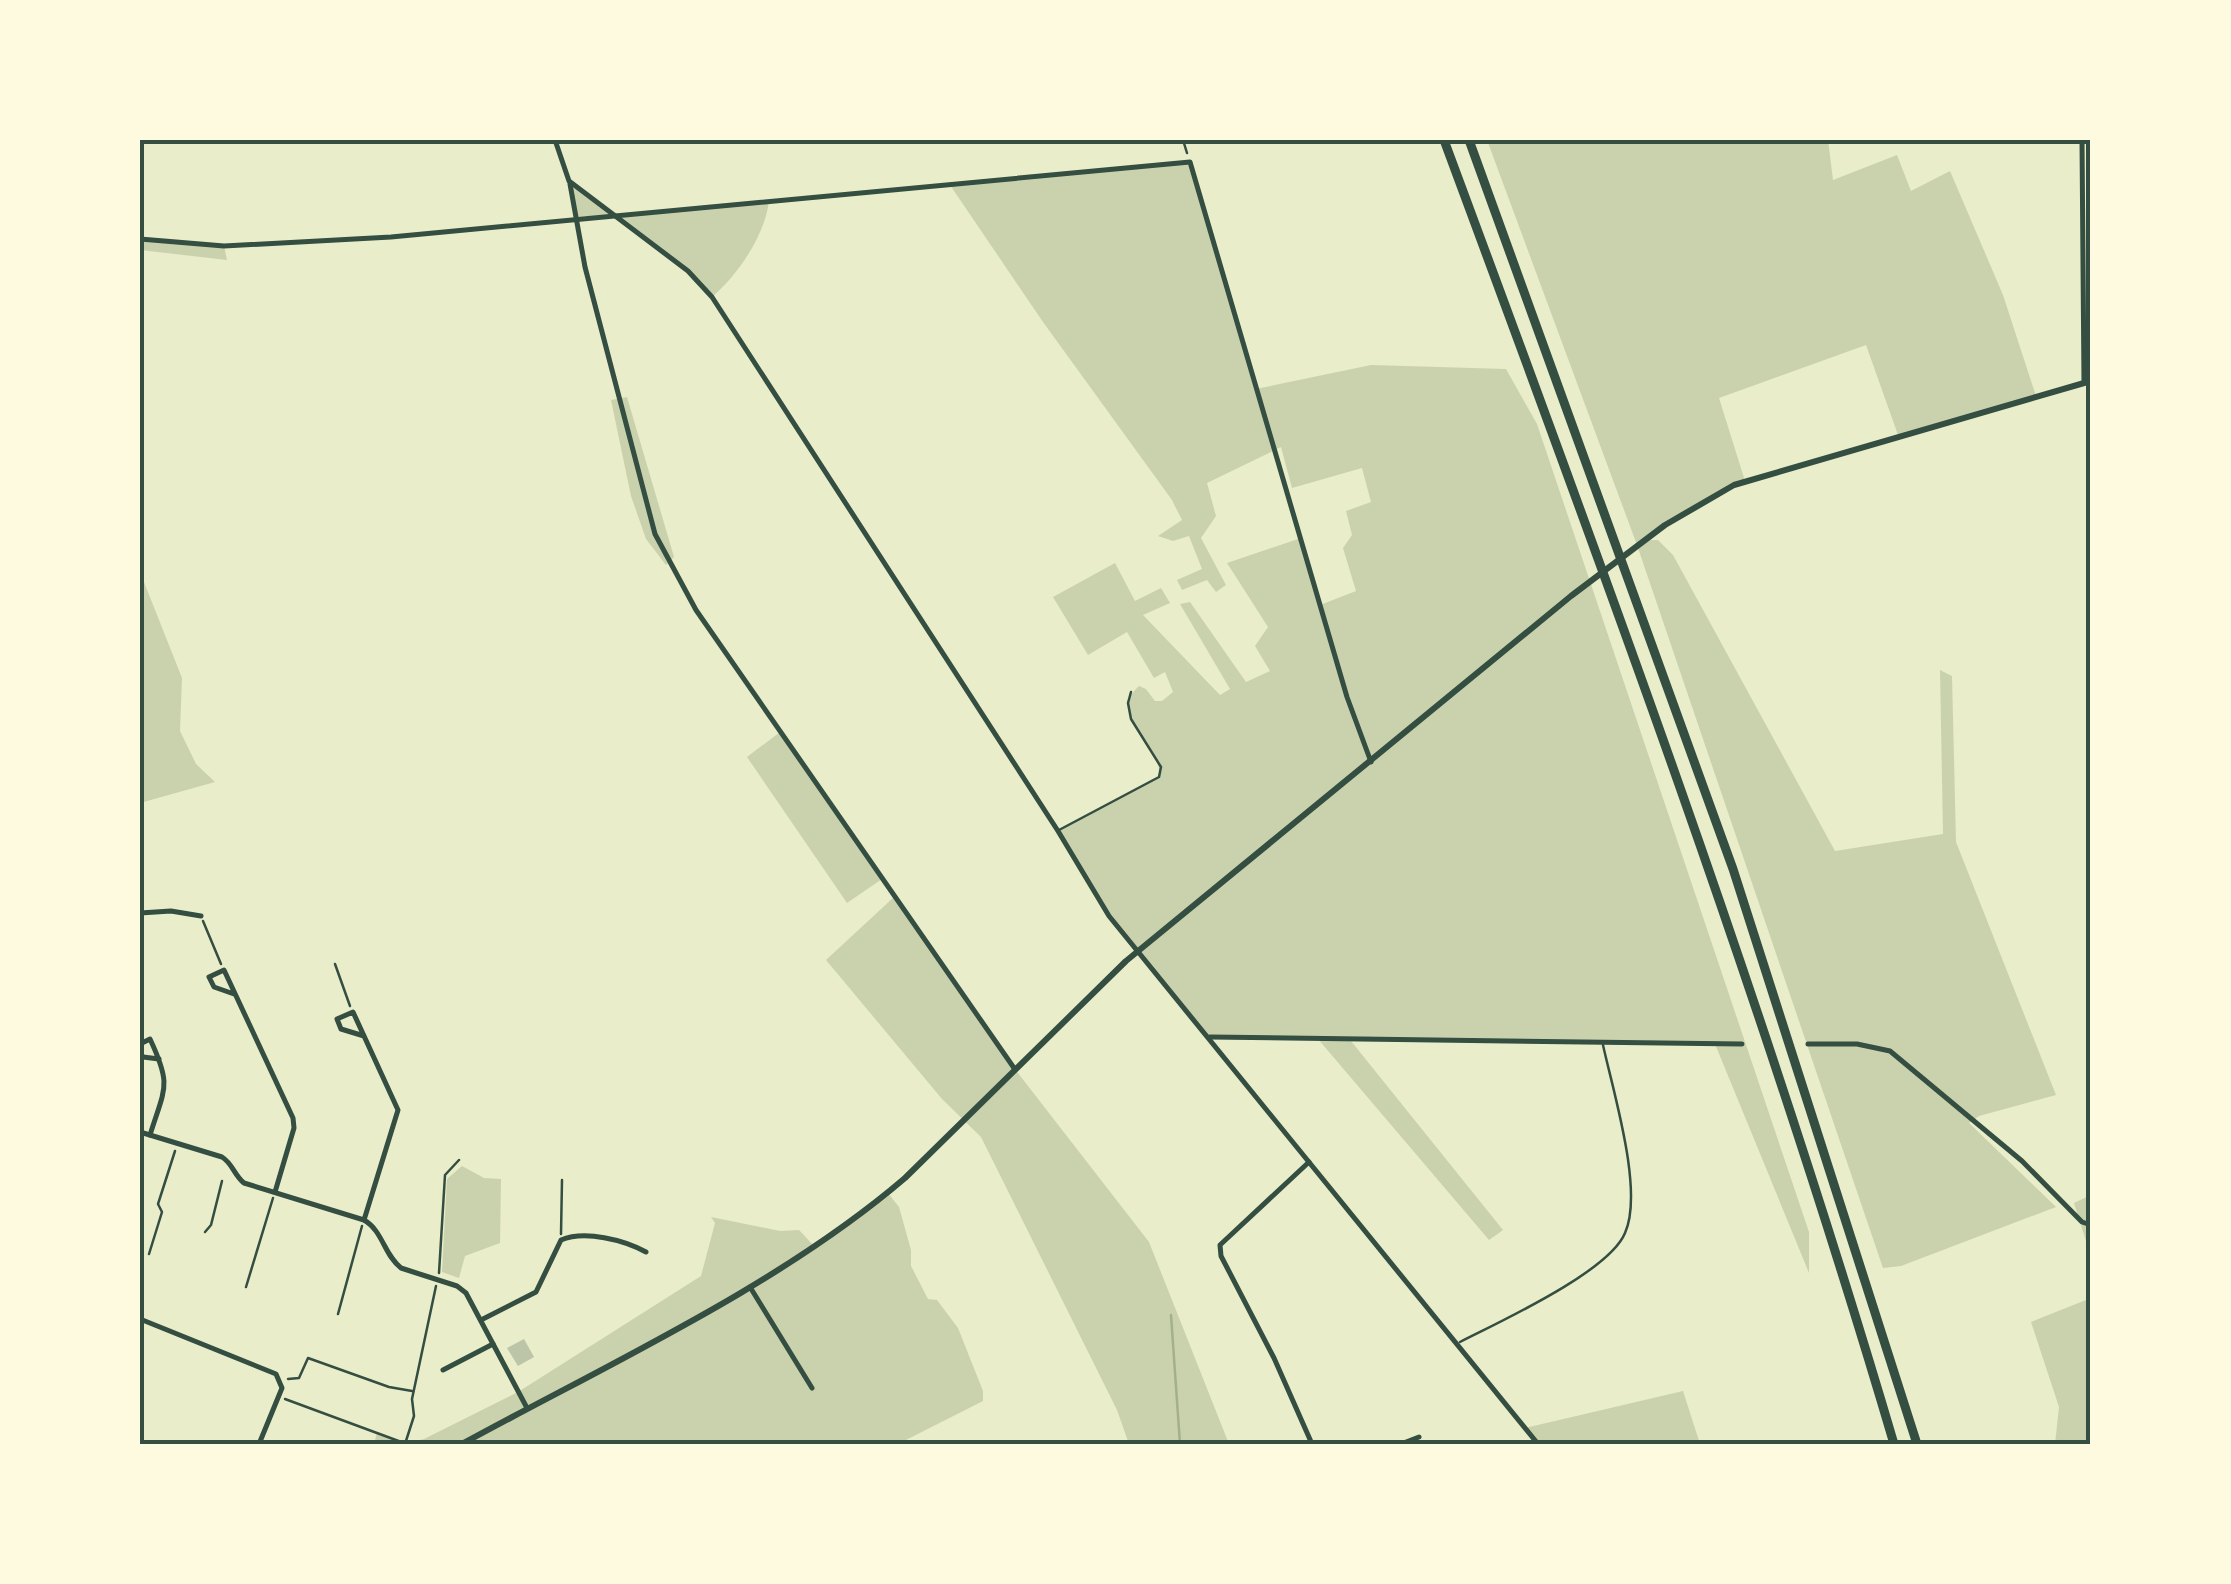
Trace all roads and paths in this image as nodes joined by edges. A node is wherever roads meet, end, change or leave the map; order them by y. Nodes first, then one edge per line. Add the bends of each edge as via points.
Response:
1 (555, 140) edge
2 (1183, 140) edge
3 (1444, 140) edge
4 (1469, 140) edge
5 (2082, 140) edge
6 (1190, 162) junction
7 (570, 180) junction
8 (612, 215) junction
9 (575, 217) junction
10 (140, 239) edge
11 (2088, 382) edge
12 (1131, 692) dead end
13 (1371, 762) junction
14 (1058, 831) junction
15 (140, 913) edge
16 (201, 916) joint
17 (1138, 952) junction
18 (335, 964) dead end
19 (224, 970) junction
20 (234, 994) junction
21 (353, 1012) junction
22 (364, 1036) junction
23 (1210, 1038) junction
24 (1602, 1043) junction
25 (140, 1044) edge
26 (1742, 1044) dead end
27 (1808, 1044) dead end
28 (140, 1052) edge
29 (160, 1059) junction
30 (1014, 1068) junction
31 (140, 1132) edge
32 (150, 1135) junction
33 (178, 1143) junction
34 (458, 1160) dead end
35 (1309, 1162) junction
36 (562, 1180) dead end
37 (222, 1181) dead end
38 (276, 1192) junction
39 (364, 1220) junction
40 (2091, 1225) edge
41 (206, 1232) dead end
42 (560, 1240) junction
43 (646, 1252) dead end
44 (149, 1254) dead end
45 (438, 1280) junction
46 (246, 1287) dead end
47 (750, 1287) junction
48 (338, 1314) dead end
49 (140, 1319) edge
50 (481, 1320) junction
51 (1459, 1343) junction
52 (493, 1344) junction
53 (444, 1370) dead end
54 (281, 1380) junction
55 (812, 1388) dead end
56 (413, 1391) junction
57 (279, 1396) junction
58 (527, 1408) junction
59 (1419, 1436) dead end
60 (258, 1444) edge
61 (404, 1444) edge
62 (462, 1444) edge
63 (1312, 1444) edge
64 (1400, 1444) edge
65 (1538, 1444) edge
66 (1894, 1444) edge
67 (1917, 1444) edge

1 - 7 street
2 - 6 path
3 - 66 highway via 1710,870
4 - 67 highway via 1734,869
5 - 11 street
6 - 8 street
6 - 13 street
7 - 8 street
7 - 9 street
8 - 9 street
8 - 14 street via 712,297
9 - 10 street via 290,244
9 - 30 street via 655,534 696,610
11 - 13 street via 1734,484 1665,524
12 - 14 lane via 1128,712 1161,767 1159,777
13 - 17 street
14 - 17 street
15 - 16 street
16 - 19 path
17 - 23 street
17 - 30 street
18 - 21 path
19 - 20 street
19 - 20 street via 209,977 214,987
20 - 38 street via 293,1118
21 - 22 street
21 - 22 street via 337,1019 341,1029
22 - 39 street via 398,1110
23 - 24 street
23 - 35 street
24 - 26 street
24 - 51 lane via 1630,1171 1624,1238 1582,1274
25 - 29 street via 150,1039
27 - 40 street via 1890,1052
28 - 29 street
29 - 32 street via 165,1088
30 - 47 street via 877,1202
31 - 32 street
32 - 33 street
33 - 38 street via 222,1157 244,1182
33 - 44 path
34 - 45 path via 446,1174
35 - 51 street
35 - 63 street via 1220,1246
36 - 42 path
37 - 41 path
38 - 39 street
38 - 46 path
39 - 45 street via 375,1226 401,1268
39 - 48 path
42 - 43 street via 628,1242
42 - 50 street via 536,1292
45 - 50 street via 466,1293
45 - 56 path
47 - 55 street
47 - 58 street
49 - 54 street
50 - 52 street
51 - 65 street
52 - 53 street
52 - 58 street
54 - 56 path via 299,1378 308,1358
54 - 57 street
56 - 61 path via 414,1416
57 - 60 street
57 - 61 path
58 - 62 street
59 - 64 street

